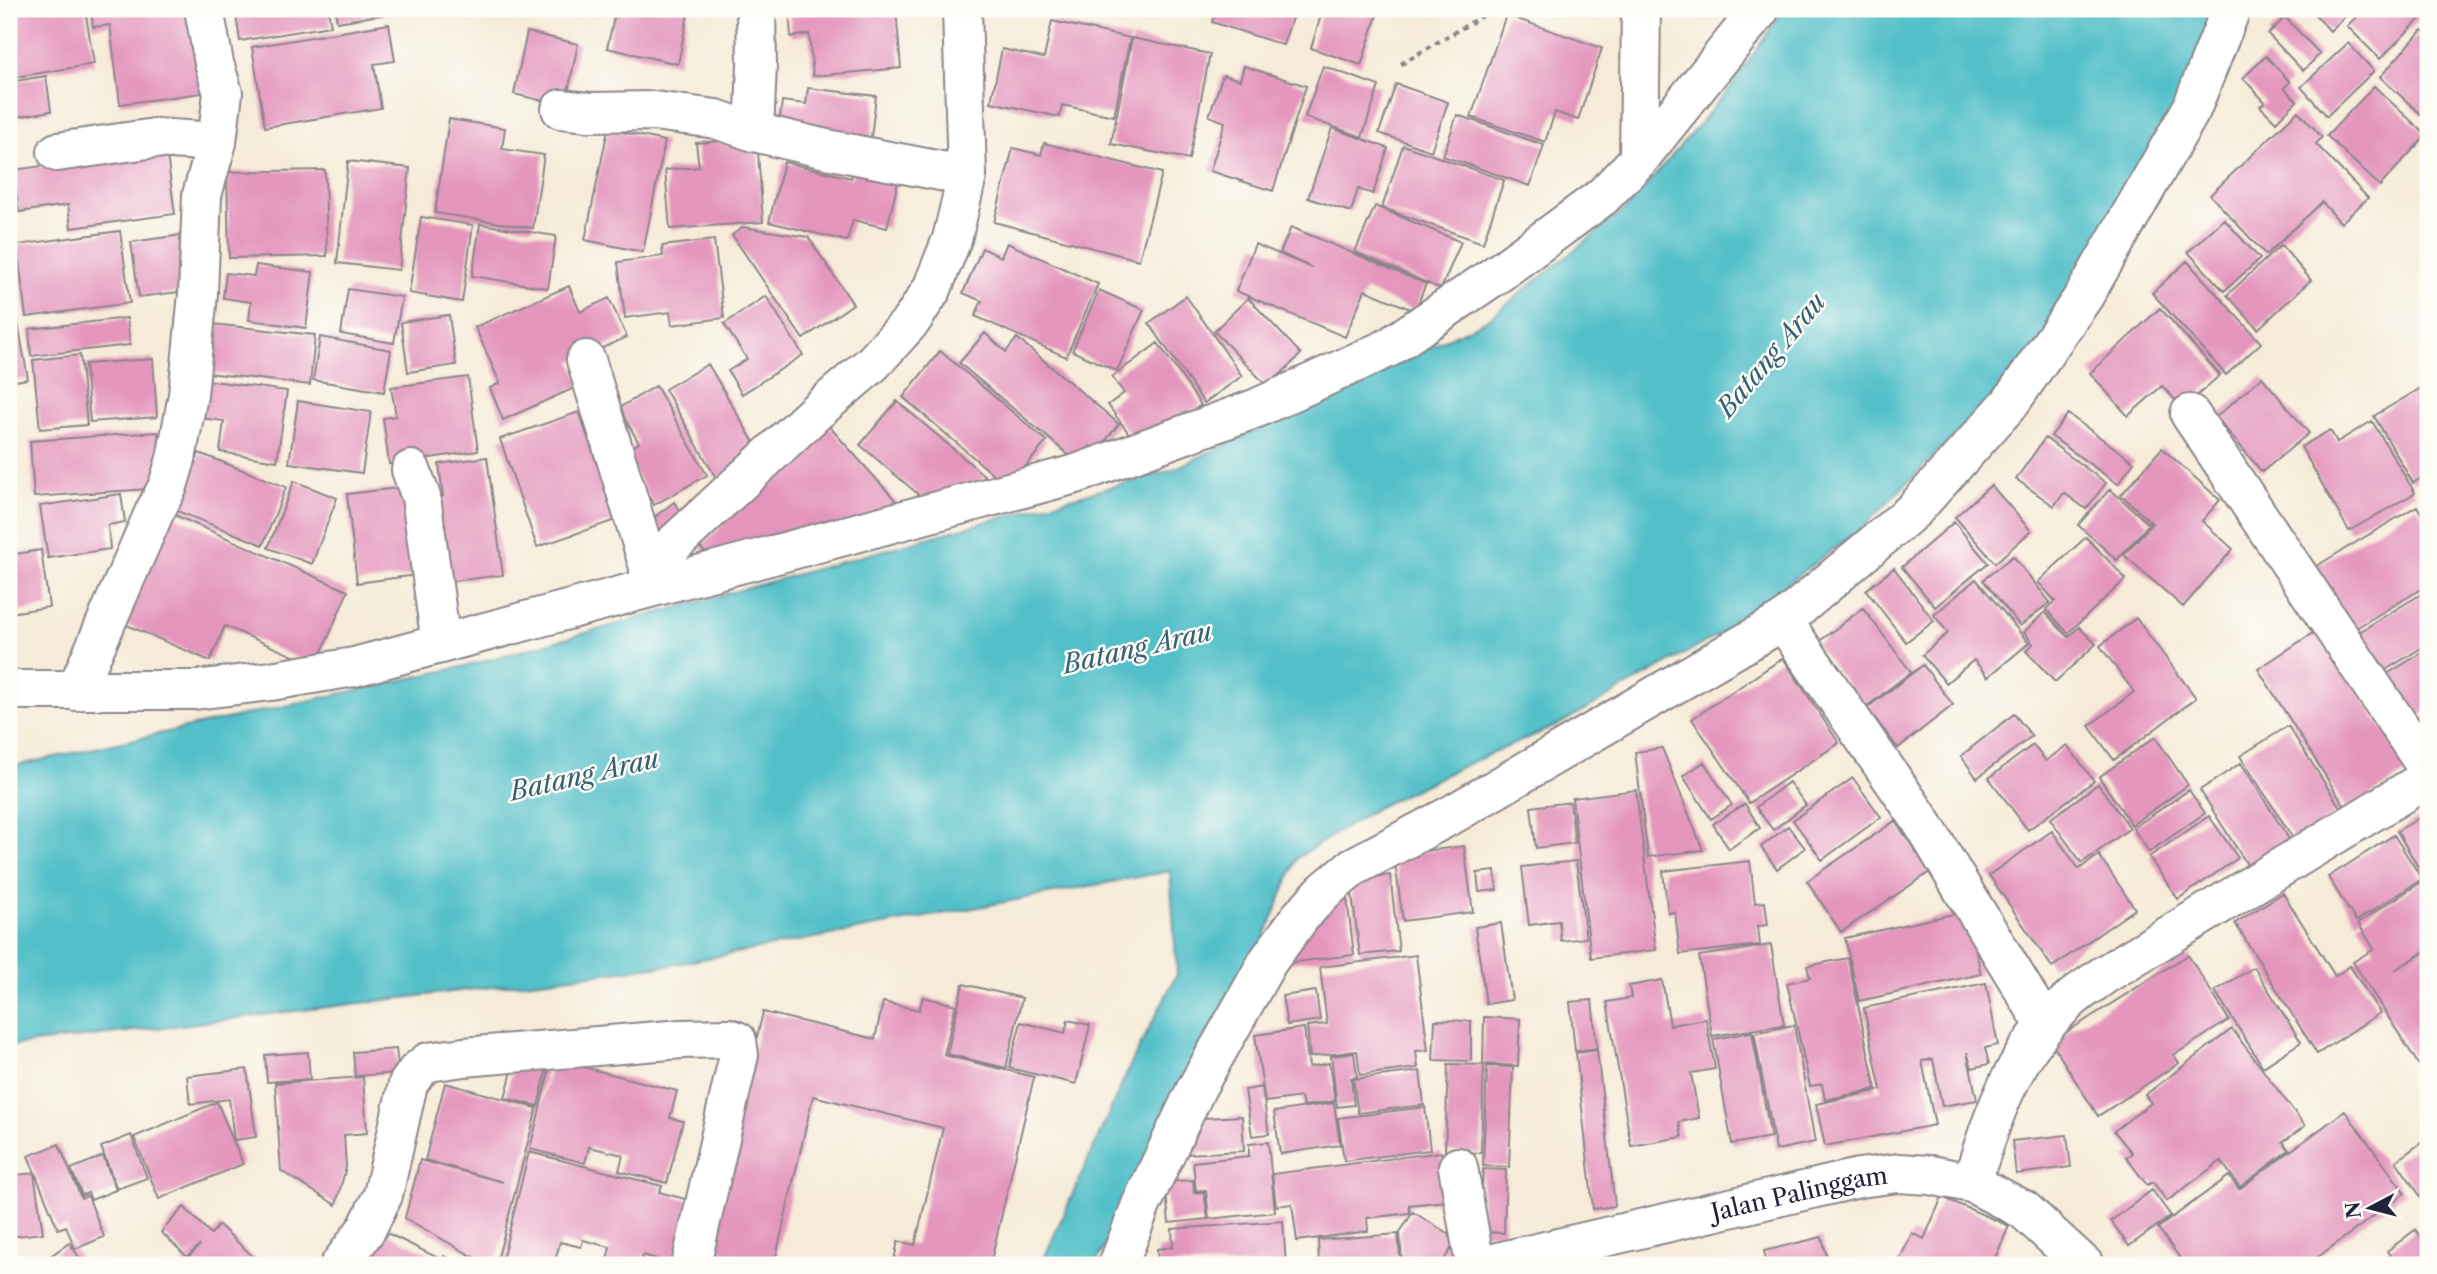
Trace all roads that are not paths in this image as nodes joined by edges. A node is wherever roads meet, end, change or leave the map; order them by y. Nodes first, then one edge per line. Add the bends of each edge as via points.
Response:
1 (204, 9) edge
2 (756, 9) edge
3 (962, 9) edge
4 (1641, 9) edge
5 (1760, 9) edge
6 (2231, 9) edge
7 (561, 109) dead end
8 (754, 132) junction
9 (216, 142) junction
10 (57, 152) dead end
11 (1639, 159) junction
12 (967, 176) junction
13 (586, 360) dead end
14 (2190, 414) dead end
15 (411, 470) dead end
16 (649, 577) junction
17 (1783, 621) junction
18 (441, 644) junction
19 (9, 690) edge
20 (76, 691) junction
21 (2428, 769) edge
22 (2428, 778) edge
23 (2045, 1025) junction
24 (1458, 1167) dead end
25 (1972, 1183) junction
26 (340, 1265) edge
27 (691, 1265) edge
28 (1118, 1265) edge
29 (1475, 1265) edge
30 (1493, 1265) edge
31 (2084, 1265) edge

1 - 9 street via 223,93
2 - 8 street
3 - 12 street
4 - 11 street
5 - 11 street
6 - 17 street via 2191,110 2084,296 2010,403 1914,509
7 - 8 street via 654,111 716,119
8 - 12 street
9 - 10 street via 155,138
9 - 20 street via 202,195 190,382 176,459
11 - 16 street via 1602,197 1388,348 1257,408 1076,474
12 - 16 street via 952,239 932,289 912,320
13 - 16 street
14 - 21 street
15 - 18 street via 421,497
16 - 18 street
17 - 23 street via 1920,819
17 - 28 street via 1453,814 1353,867 1324,891 1268,961 1196,1089 1140,1205
18 - 20 street via 354,667 271,681 194,690
19 - 20 street
22 - 23 street via 2104,975
23 - 25 street via 2022,1055 2004,1091
24 - 29 street
25 - 30 street, Jalan Palinggam via 1899,1173 1859,1178
25 - 31 street, Jalan Palinggam via 2024,1210
26 - 27 street via 367,1228 383,1195 408,1084 428,1062 729,1038 737,1041 739,1055

